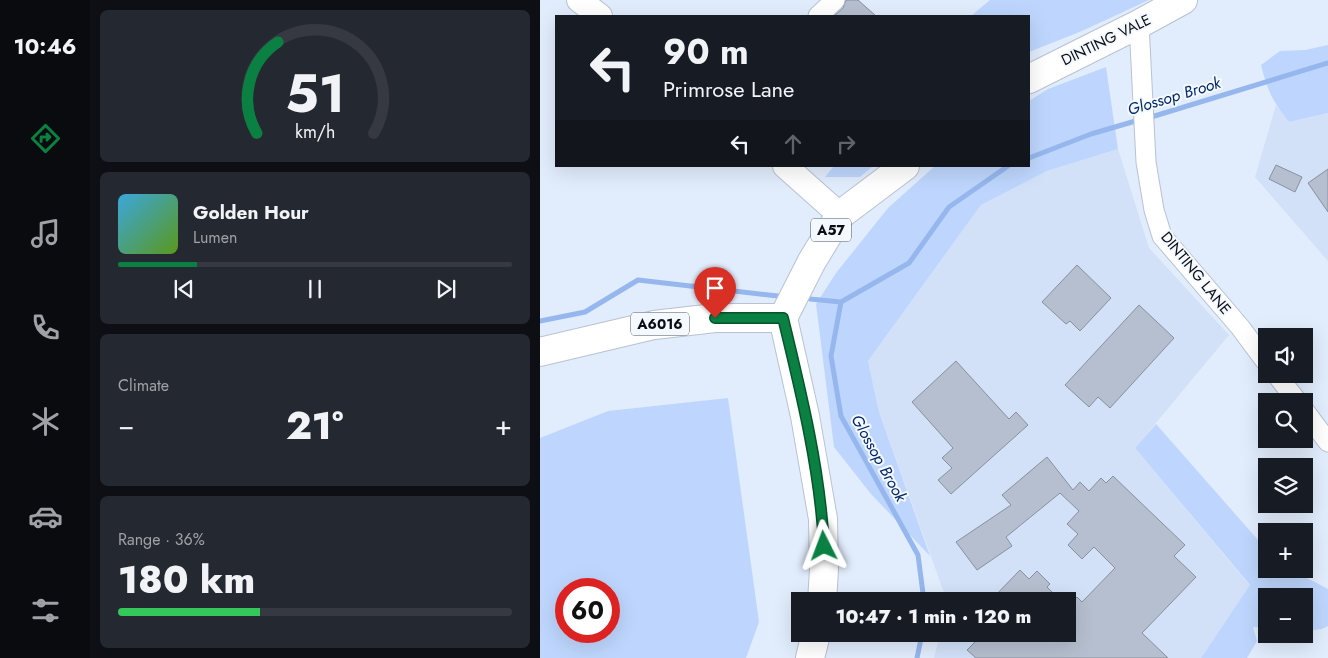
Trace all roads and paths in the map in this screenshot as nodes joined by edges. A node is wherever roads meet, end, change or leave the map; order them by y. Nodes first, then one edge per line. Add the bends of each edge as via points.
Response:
1 (579, 0) edge
2 (835, 0) edge
3 (1183, 0) edge
4 (599, 15) edge
5 (819, 15) edge
6 (1139, 24) junction
7 (1030, 78) edge
8 (786, 167) edge
9 (904, 167) edge
10 (840, 215) junction
11 (783, 318) junction
12 (1258, 351) edge
13 (540, 352) edge
14 (1283, 383) edge
15 (1291, 393) edge
16 (1313, 422) edge
17 (1328, 442) edge
18 (823, 592) edge
19 (814, 642) edge
20 (810, 658) edge

1 - 4 street
2 - 5 street
3 - 6 main road, DINTING VALE
6 - 7 main road, DINTING VALE
6 - 12 street, DINTING LANE via 1146,162 1162,236
8 - 10 street
9 - 10 main road, A57
10 - 11 main road, A57
11 - 13 main road, A6016 via 715,318 654,325
11 - 18 main road via 823,519
14 - 15 street
16 - 17 street
19 - 20 main road

